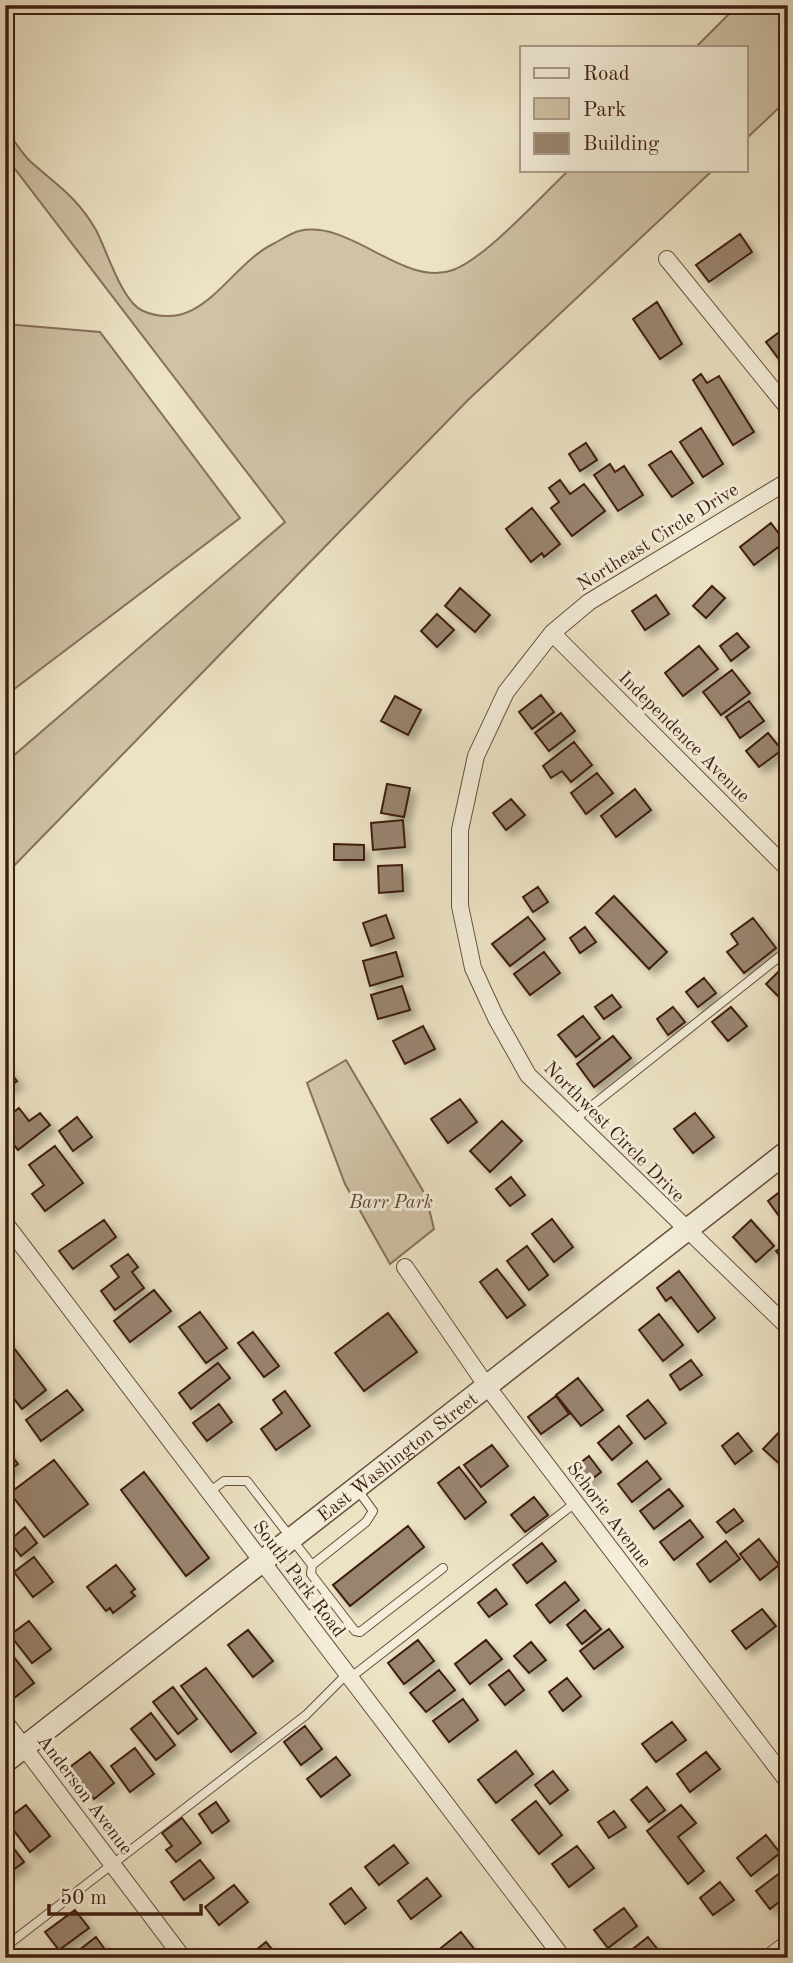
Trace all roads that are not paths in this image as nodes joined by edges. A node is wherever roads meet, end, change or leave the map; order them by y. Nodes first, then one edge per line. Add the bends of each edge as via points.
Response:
1 (667, 259) dead end
2 (788, 408) edge
3 (788, 481) edge
4 (552, 634) junction
5 (788, 869) edge
6 (788, 950) edge
7 (575, 1120) junction
8 (788, 1151) edge
9 (5, 1223) edge
10 (685, 1231) junction
11 (405, 1267) dead end
12 (788, 1327) edge
13 (486, 1385) junction
14 (356, 1486) junction
15 (209, 1492) junction
16 (575, 1503) junction
17 (291, 1536) junction
18 (261, 1560) junction
19 (312, 1565) junction
20 (443, 1568) dead end
21 (330, 1599) junction
22 (305, 1619) junction
23 (349, 1676) junction
24 (5, 1723) edge
25 (24, 1747) junction
26 (5, 1762) edge
27 (788, 1782) edge
28 (112, 1864) junction
29 (788, 1943) edge
30 (5, 1947) edge
31 (183, 1958) edge
32 (563, 1958) edge
33 (768, 1958) edge

1 - 2 street
3 - 4 street, Northeast Circle Drive via 589,601
4 - 5 street, Independence Avenue
4 - 7 street, Northwest Circle Drive via 506,692 476,755 460,830 460,906 473,968 496,1018 528,1075
6 - 7 lane
7 - 10 street, Northwest Circle Drive
8 - 10 street, East Washington Street
9 - 15 street, South Park Road
10 - 12 street, Northwest Circle Drive
10 - 13 street, East Washington Street
11 - 13 street, Schorie Avenue
13 - 14 street, East Washington Street
13 - 16 street, Schorie Avenue
14 - 17 street, East Washington Street
14 - 19 lane via 373,1511 366,1522
15 - 17 lane via 224,1481 247,1480
15 - 18 street, South Park Road
16 - 23 lane
16 - 27 street, Schorie Avenue
17 - 18 street, East Washington Street
17 - 19 lane
18 - 22 street, South Park Road
18 - 25 street, East Washington Street
19 - 21 lane via 311,1574
20 - 21 lane via 360,1632
21 - 22 lane
22 - 23 street, South Park Road
23 - 28 lane via 306,1715
23 - 32 street, South Park Road
24 - 25 street, Anderson Avenue
25 - 26 street, East Washington Street
25 - 28 street, Anderson Avenue
28 - 30 lane
28 - 31 street, Anderson Avenue
29 - 33 street

